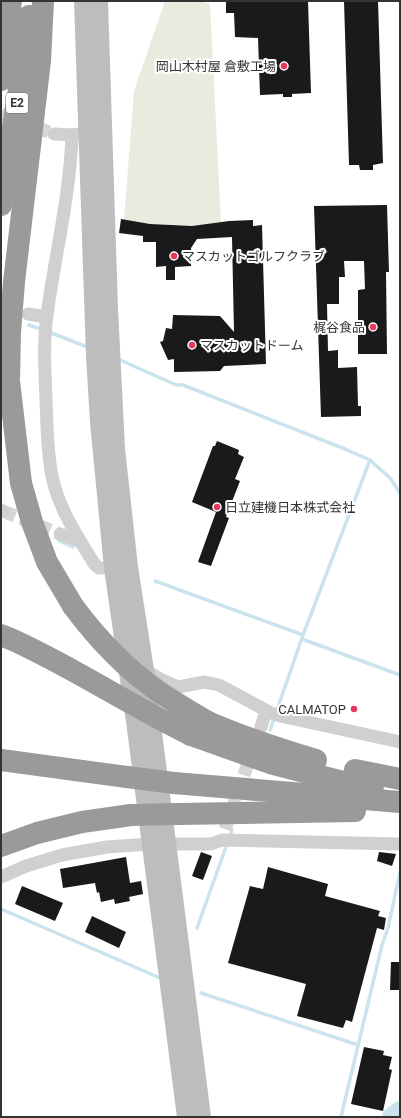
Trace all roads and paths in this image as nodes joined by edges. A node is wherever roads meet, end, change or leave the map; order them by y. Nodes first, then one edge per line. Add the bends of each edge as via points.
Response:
1 (11, 1) edge
2 (30, 1) edge
3 (43, 1) edge
4 (83, 1) edge
5 (99, 1) edge
6 (1, 80) edge
7 (54, 134) tunnel mouth
8 (88, 134) junction
9 (1, 206) edge
10 (28, 314) dead end
11 (46, 326) junction
12 (60, 534) tunnel mouth
13 (80, 541) junction
14 (121, 567) junction
15 (1, 635) edge
16 (145, 670) junction
17 (272, 713) junction
18 (261, 727) dead end
19 (200, 728) junction
20 (400, 742) edge
21 (1, 760) edge
22 (400, 779) edge
23 (400, 789) edge
24 (400, 802) edge
25 (400, 810) edge
26 (159, 844) junction
27 (400, 844) edge
28 (1, 846) edge
29 (1, 877) edge
30 (186, 1117) edge
31 (202, 1117) edge

1 - 6 highway, E2
2 - 9 highway, E2 via 24,63
3 - 19 highway, bridge via 40,61 10,332 9,381 21,483 47,562 73,606 90,629 123,663
4 - 8 street
5 - 8 street
7 - 8 street
8 - 11 street via 72,150
8 - 14 street via 103,354 116,449
10 - 11 street
11 - 13 street via 47,434 52,476 64,512
12 - 13 street
13 - 14 street via 99,568
14 - 16 street
14 - 26 street via 135,721
15 - 19 highway, bridge via 45,656 164,722
16 - 17 street via 178,687 204,682 219,685
16 - 26 street
17 - 18 street
17 - 20 street
19 - 22 highway via 239,736 330,764
19 - 23 highway via 270,763 339,781
21 - 24 highway, bridge via 174,783
25 - 28 highway, bridge via 131,815 82,822 37,833
26 - 27 street via 211,844 225,838
26 - 29 street via 107,847 62,855
26 - 30 street
26 - 31 street

